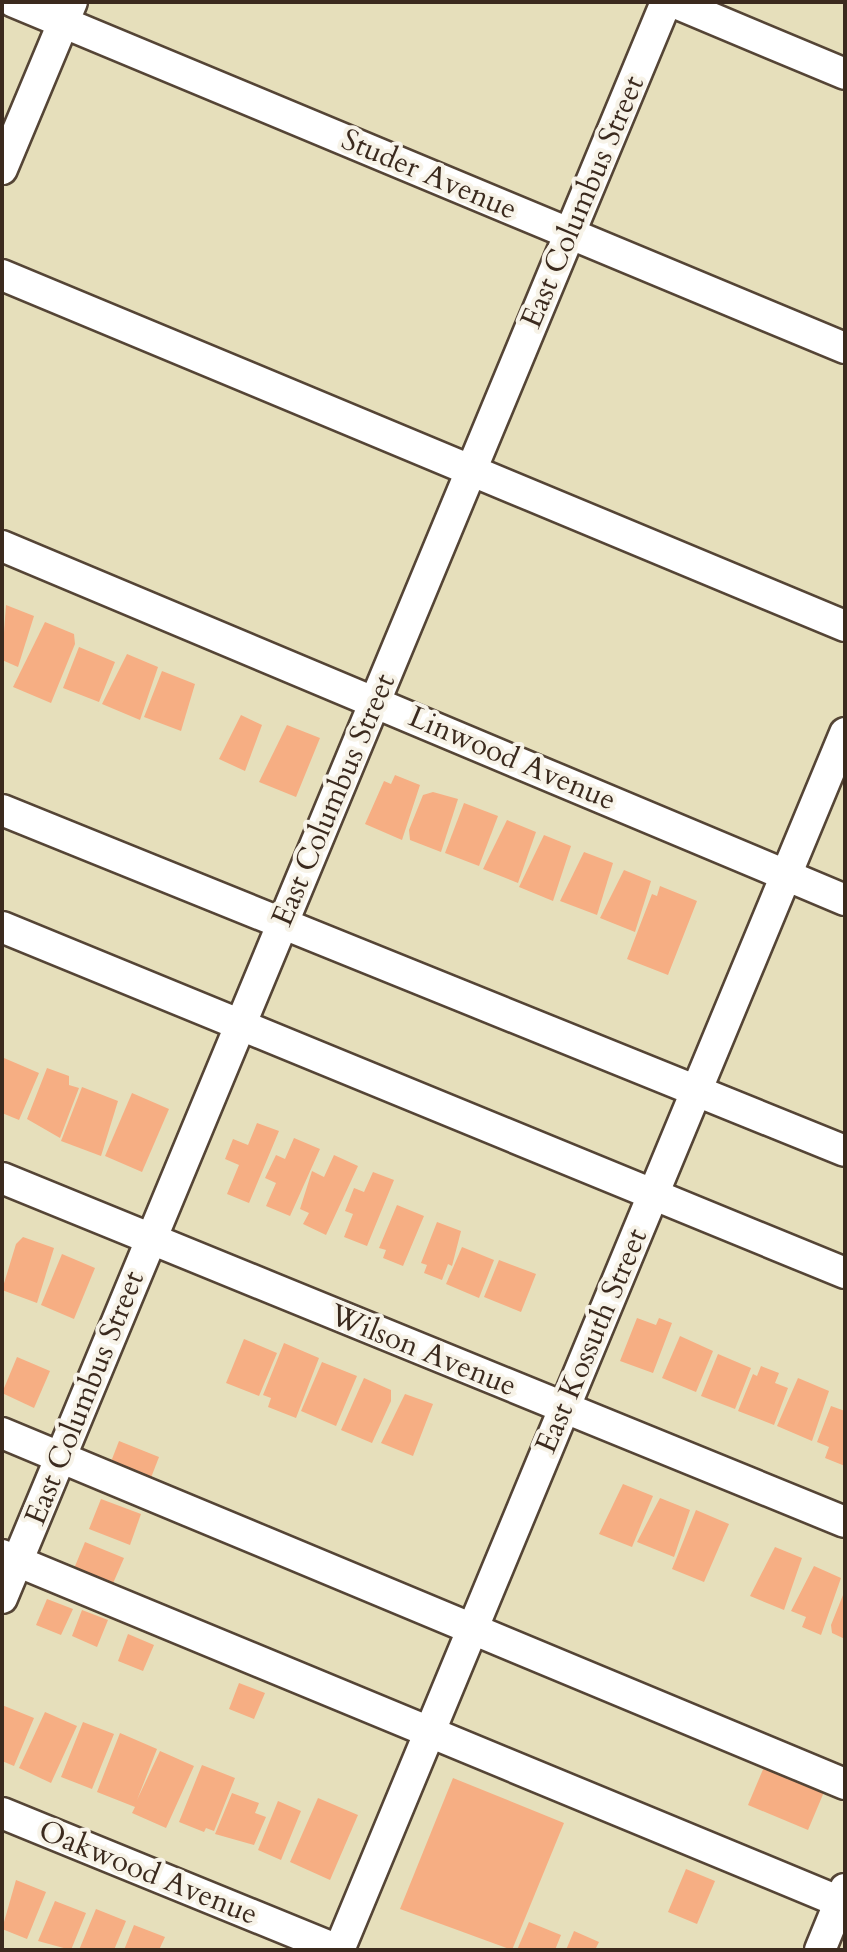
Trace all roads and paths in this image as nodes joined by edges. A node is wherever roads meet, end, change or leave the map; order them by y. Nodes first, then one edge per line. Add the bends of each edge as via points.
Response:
1 (14, 2) edge
2 (666, 2) edge
3 (673, 2) edge
4 (67, 12) edge
5 (845, 74) edge
6 (2, 169) edge
7 (570, 234) junction
8 (2, 275) edge
9 (845, 348) edge
10 (471, 470) junction
11 (2, 546) edge
12 (845, 626) edge
13 (375, 702) junction
14 (845, 733) edge
15 (2, 810) edge
16 (786, 875) junction
17 (845, 900) edge
18 (283, 924) junction
19 (2, 927) edge
20 (239, 1028) junction
21 (697, 1089) junction
22 (845, 1151) edge
23 (2, 1178) edge
24 (653, 1195) junction
25 (151, 1239) junction
26 (845, 1273) edge
27 (564, 1409) junction
28 (2, 1433) edge
29 (61, 1458) junction
30 (845, 1522) edge
31 (10, 1558) edge
32 (2, 1598) edge
33 (473, 1629) junction
34 (430, 1732) junction
35 (845, 1784) edge
36 (2, 1813) edge
37 (843, 1898) edge
38 (339, 1950) edge
39 (820, 1950) edge

1 - 4 street, Studer Avenue
2 - 7 street, East Columbus Street
3 - 5 street
4 - 6 street
4 - 7 street, Studer Avenue
7 - 9 street, Studer Avenue
7 - 10 street, East Columbus Street
8 - 10 street
10 - 12 street
10 - 13 street, East Columbus Street
11 - 13 street, Linwood Avenue
13 - 16 street, Linwood Avenue
13 - 18 street, East Columbus Street
14 - 16 street, East Kossuth Street
15 - 18 street
16 - 17 street, Linwood Avenue
16 - 21 street, East Kossuth Street
18 - 20 street, East Columbus Street
18 - 21 street
19 - 20 street
20 - 24 street
20 - 25 street, East Columbus Street
21 - 22 street
21 - 24 street, East Kossuth Street
23 - 25 street, Wilson Avenue
24 - 26 street
24 - 27 street, East Kossuth Street
25 - 27 street, Wilson Avenue
25 - 29 street, East Columbus Street
27 - 30 street, Wilson Avenue
27 - 33 street, East Kossuth Street
28 - 29 street
29 - 31 street, East Columbus Street
29 - 33 street
31 - 32 street, East Columbus Street
31 - 34 street
33 - 34 street, East Kossuth Street
33 - 35 street
34 - 37 street
34 - 38 street, East Kossuth Street
36 - 38 street, Oakwood Avenue
37 - 39 street

